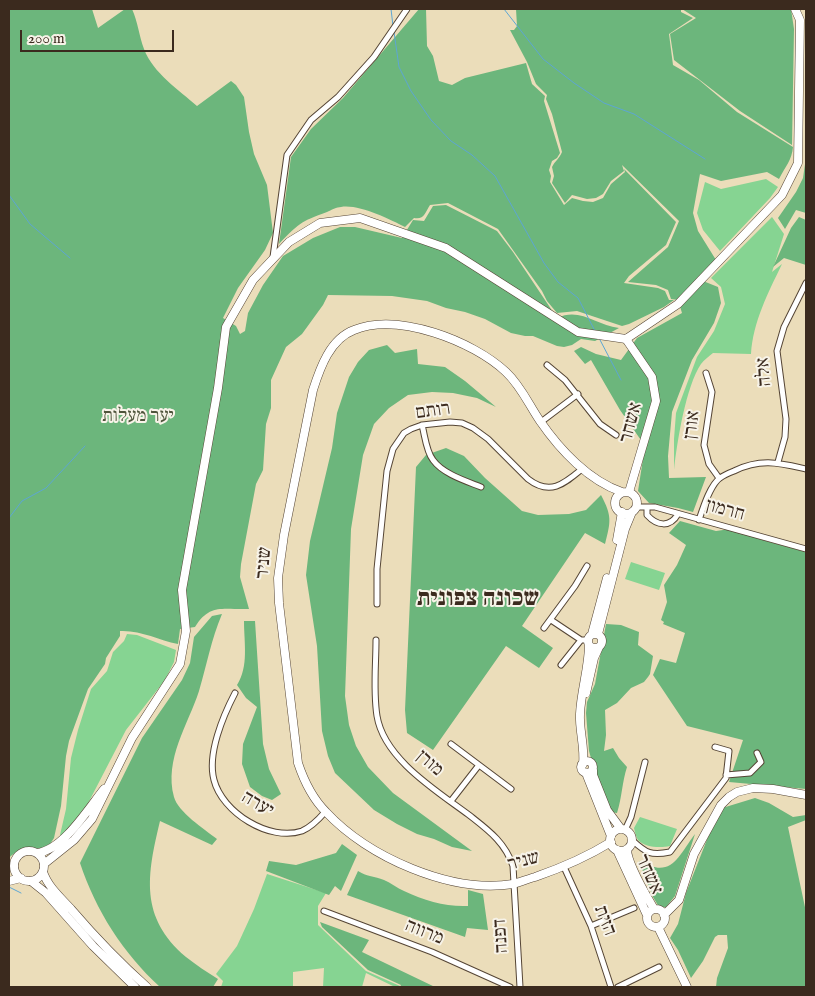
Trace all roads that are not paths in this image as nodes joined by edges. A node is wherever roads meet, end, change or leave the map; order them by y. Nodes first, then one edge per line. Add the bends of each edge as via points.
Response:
1 (407, 9) edge
2 (796, 9) edge
3 (273, 258) junction
4 (806, 283) edge
5 (626, 339) junction
6 (546, 365) dead end
7 (706, 373) dead end
8 (578, 394) junction
9 (541, 422) junction
10 (422, 426) junction
11 (616, 435) dead end
12 (778, 462) junction
13 (582, 469) junction
14 (806, 469) edge
15 (719, 478) junction
16 (606, 487) junction
17 (481, 488) dead end
18 (626, 492) junction
19 (616, 501) junction
20 (647, 507) junction
21 (634, 510) junction
22 (622, 512) junction
23 (678, 514) junction
24 (698, 520) junction
25 (806, 549) edge
26 (587, 566) dead end
27 (377, 604) dead end
28 (551, 620) junction
29 (544, 628) dead end
30 (590, 639) junction
31 (376, 640) dead end
32 (599, 647) junction
33 (561, 665) dead end
34 (235, 693) dead end
35 (451, 744) dead end
36 (715, 747) dead end
37 (757, 753) dead end
38 (645, 762) dead end
39 (586, 763) junction
40 (479, 765) junction
41 (589, 771) junction
42 (726, 775) junction
43 (113, 777) junction
44 (511, 789) dead end
45 (806, 795) edge
46 (451, 802) junction
47 (326, 812) junction
48 (623, 830) junction
49 (611, 839) junction
50 (632, 840) junction
51 (627, 849) junction
52 (617, 850) junction
53 (37, 853) junction
54 (564, 867) junction
55 (44, 868) junction
56 (12, 870) edge
57 (21, 878) junction
58 (9, 881) edge
59 (31, 881) junction
60 (513, 884) junction
61 (634, 908) dead end
62 (654, 909) junction
63 (324, 911) dead end
64 (647, 915) junction
65 (664, 915) junction
66 (592, 926) junction
67 (658, 927) junction
68 (659, 967) dead end
69 (125, 978) junction
70 (126, 987) edge
71 (135, 987) edge
72 (148, 987) edge
73 (510, 987) edge
74 (520, 987) edge
75 (611, 987) edge
76 (618, 987) edge
77 (687, 987) edge

1 - 3 street via 374,57 338,97 311,120 287,155
2 - 5 main road via 800,20 798,163 782,195 678,304
3 - 5 main road via 289,242 320,223 360,218 446,248 578,332
3 - 43 main road via 253,280 226,327 182,590 186,631 180,664 132,738
4 - 12 street, אלה via 784,326 776,351 786,419
5 - 18 main road, אשחר via 652,377 656,401
6 - 8 street
7 - 15 street, אורן via 712,392 704,446 709,464
8 - 9 street
8 - 11 street via 600,424
9 - 13 main road, שניר
9 - 47 main road, שניר via 505,371 483,354 442,335 396,325 373,325 353,330 342,338 323,362 311,400 278,578 298,763 305,782
10 - 13 street, רותם via 450,422 474,428 528,480 544,488 566,483
10 - 17 street via 433,460
10 - 27 street, רותם via 404,433 389,459 377,569
12 - 14 street
12 - 15 street via 745,465
13 - 16 main road, שניר
15 - 24 street
16 - 18 main road, שניר
16 - 19 main road, שניר
18 - 19 main road
18 - 21 main road via 636,498
19 - 22 main road
20 - 21 street, חרמון
20 - 23 street, חרמון
20 - 23 street via 647,515 664,525 671,523
21 - 22 main road
21 - 30 main road
22 - 30 main road
23 - 24 street, חרמון
24 - 25 street, חרמון
26 - 28 street
28 - 29 street
28 - 30 street
30 - 32 main road via 592,648
30 - 32 main road via 602,640
30 - 33 street
30 - 39 main road via 580,714
31 - 46 street, מורן via 375,695 381,730 401,760
32 - 39 main road via 586,692
34 - 47 street, יערה via 214,748 214,779 220,796 241,817 275,831 290,833 303,830
35 - 40 street
36 - 42 street via 730,751
37 - 42 street via 761,762 750,773
38 - 48 street via 632,817
39 - 41 main road via 593,766
40 - 44 street
40 - 46 street
41 - 48 main road via 607,810
41 - 49 main road
42 - 50 street via 670,852 656,855
43 - 53 main road via 65,836 47,851
43 - 55 main road via 83,831
45 - 65 main road via 753,788 729,797 721,805 694,854 678,900
46 - 60 street, מורן via 502,844 513,866
47 - 60 main road, שניר via 346,831 386,856 429,875 475,885
48 - 49 main road via 615,831
48 - 50 main road via 629,832
49 - 52 main road
49 - 54 main road, שניר via 583,859
50 - 51 main road
51 - 52 main road
51 - 62 main road, אשחר via 636,876
52 - 64 main road, אשחר
53 - 55 main road
53 - 56 main road via 21,853
54 - 60 main road, שניר
54 - 66 street, הזית
55 - 59 main road via 40,877
55 - 72 main road via 45,878 53,890 116,958
56 - 57 main road
57 - 58 main road
57 - 59 main road
59 - 69 main road
60 - 74 street, דפנה
61 - 66 street
62 - 64 main road
62 - 65 main road via 661,910
63 - 73 street, מרווה via 432,952
64 - 67 main road via 648,923
65 - 67 main road via 664,921
66 - 75 street, הזית
67 - 77 main road
68 - 76 street
69 - 70 street
69 - 71 main road

